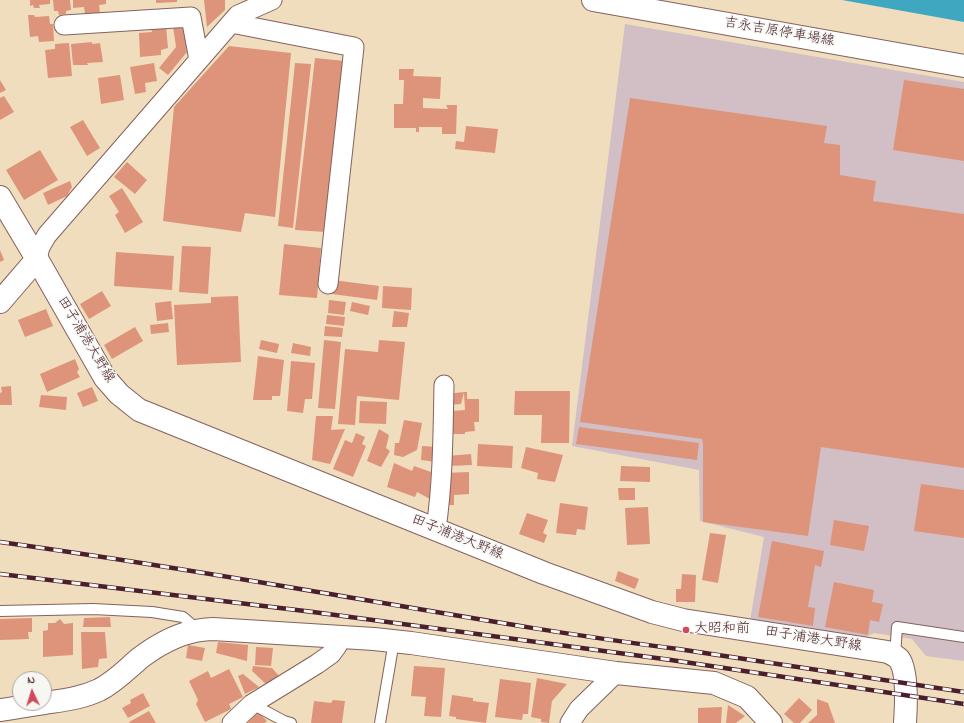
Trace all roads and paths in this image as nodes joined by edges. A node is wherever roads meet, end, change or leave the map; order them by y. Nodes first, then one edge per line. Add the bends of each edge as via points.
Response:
1 (272, 0) edge
2 (594, 0) edge
3 (231, 23) junction
4 (64, 25) dead end
5 (198, 60) junction
6 (964, 66) edge
7 (0, 197) edge
8 (37, 259) junction
9 (328, 284) dead end
10 (0, 302) edge
11 (444, 385) dead end
12 (436, 529) junction
13 (0, 611) edge
14 (194, 631) junction
15 (341, 637) junction
16 (964, 637) edge
17 (394, 641) junction
18 (895, 656) junction
19 (616, 673) junction
20 (252, 704) junction
21 (0, 710) edge
22 (232, 723) edge
23 (291, 723) edge
24 (380, 723) edge
25 (570, 723) edge
26 (771, 723) edge
27 (905, 723) edge

1 - 3 street via 238,15
2 - 6 main road, 吉永吉原停車場線
3 - 5 street
3 - 9 street via 354,47
4 - 5 street via 191,16
5 - 8 street via 47,235
7 - 8 main road
8 - 10 main road
8 - 12 main road, 田子浦港大野線 via 105,378 119,394 139,410
11 - 12 street via 442,464
12 - 18 main road, 田子浦港大野線 via 544,573 652,612 683,620 888,652
13 - 14 lane via 93,609 152,612 183,617
14 - 15 main road via 213,629
14 - 21 main road via 164,642 98,690 67,700
15 - 17 main road
15 - 20 street via 331,654
16 - 18 lane via 897,627
17 - 19 main road
17 - 24 lane
18 - 27 main road via 903,666
19 - 25 street via 580,709
19 - 26 main road via 714,683 747,697
20 - 22 street
20 - 23 lane

